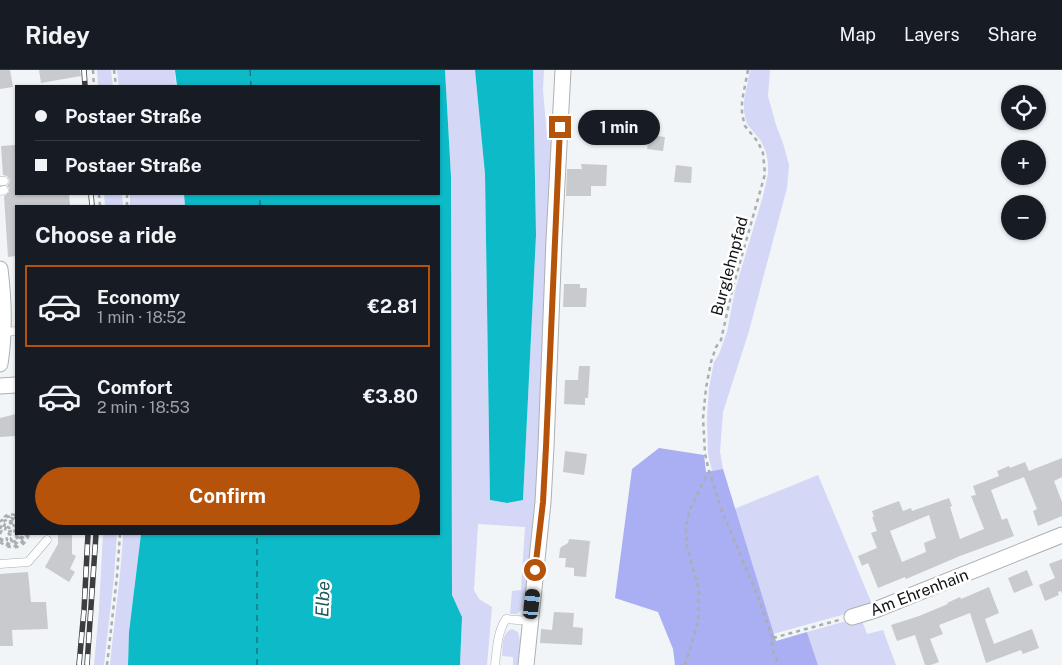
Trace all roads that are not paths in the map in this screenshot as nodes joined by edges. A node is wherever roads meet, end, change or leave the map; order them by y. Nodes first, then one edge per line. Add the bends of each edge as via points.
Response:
1 (563, 70) edge
2 (0, 269) edge
3 (10, 331) edge
4 (0, 364) edge
5 (0, 386) edge
6 (15, 386) edge
7 (1062, 535) edge
8 (48, 540) dead end
9 (0, 564) edge
10 (852, 616) road end
11 (530, 621) junction
12 (495, 665) edge
13 (526, 665) edge

1 - 11 street via 546,456
2 - 3 street
3 - 4 street
5 - 6 street
7 - 10 street, Am Ehrenhain via 875,610
8 - 9 lane via 28,562
11 - 12 lane via 506,619 497,645
11 - 13 street

